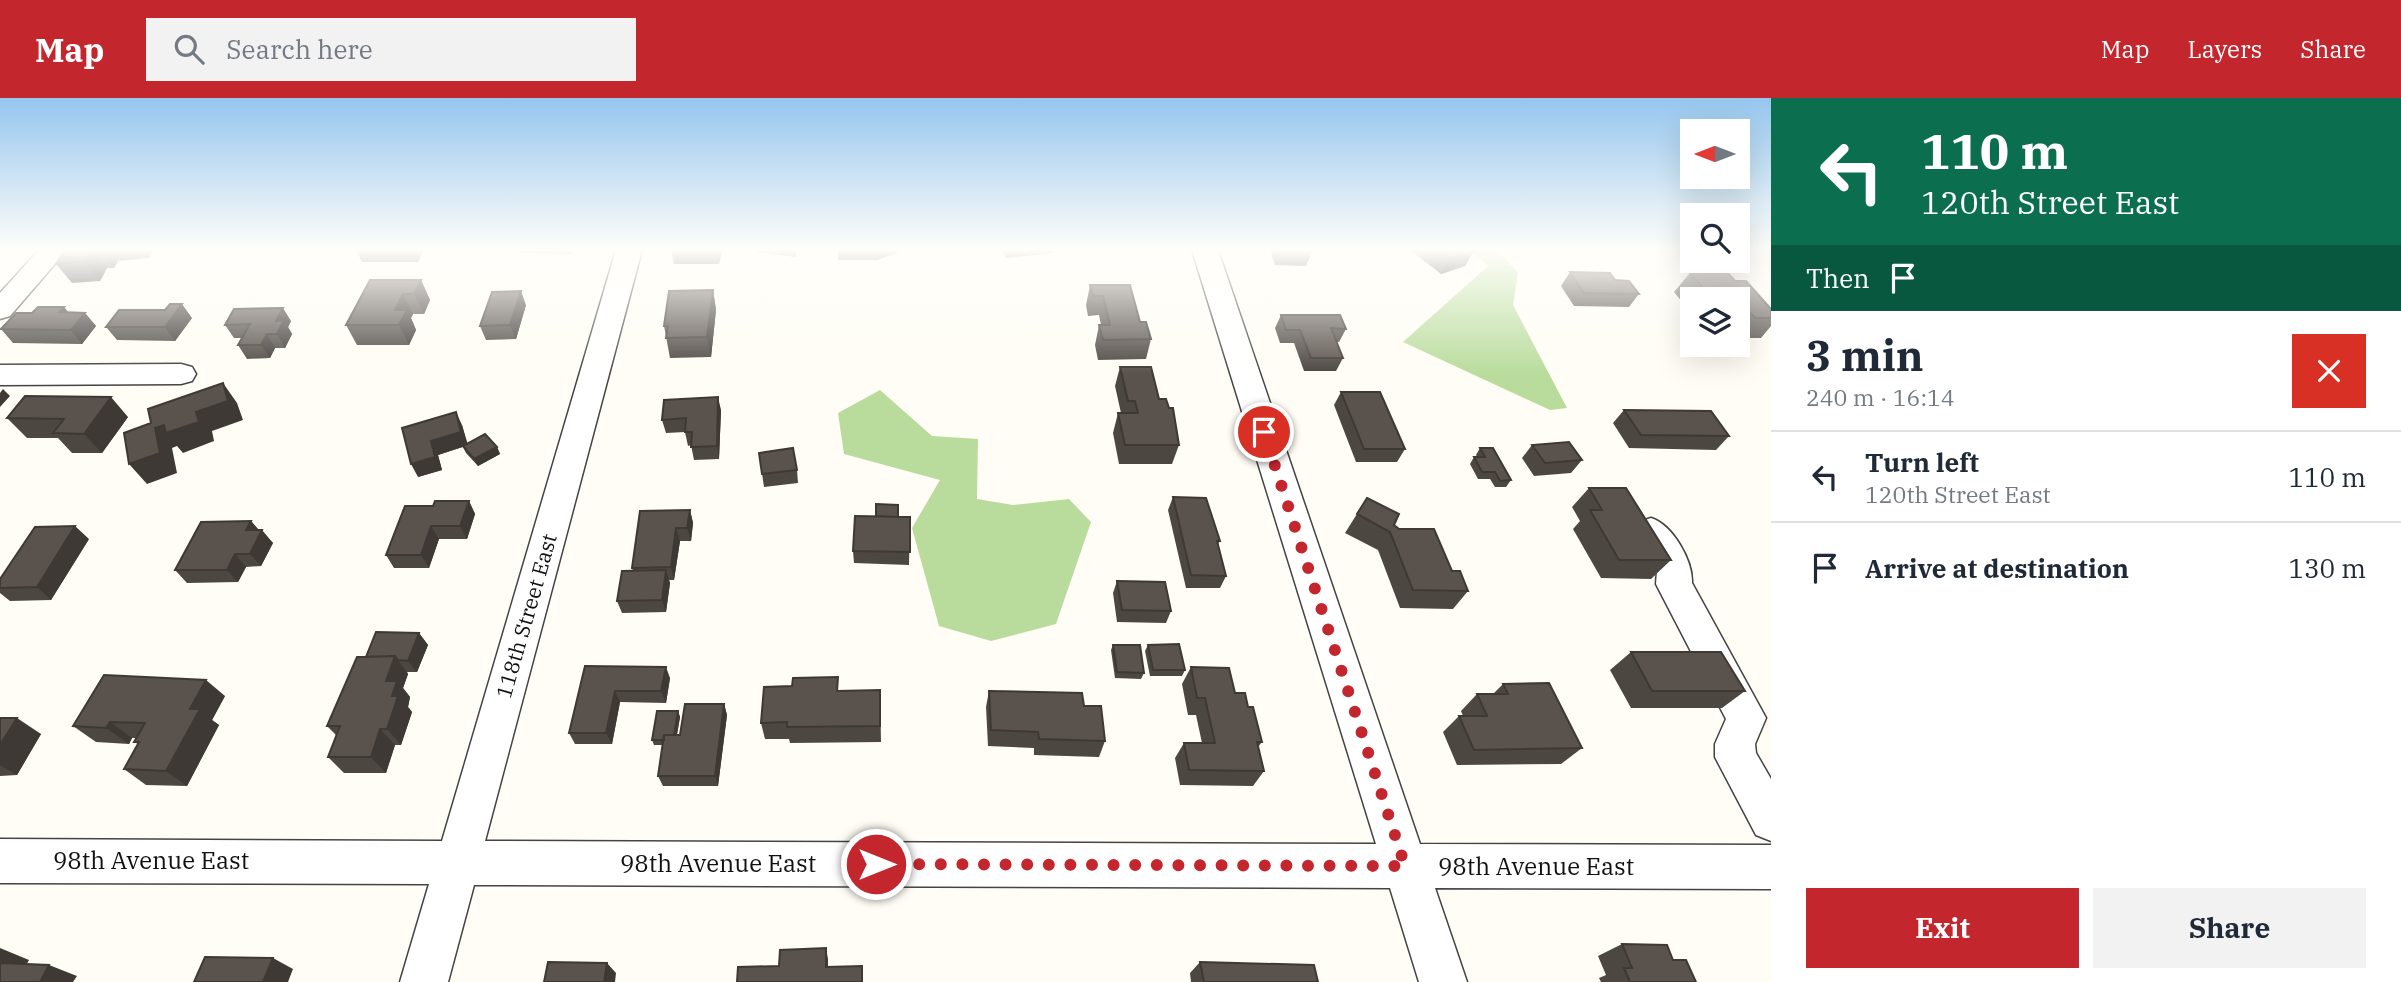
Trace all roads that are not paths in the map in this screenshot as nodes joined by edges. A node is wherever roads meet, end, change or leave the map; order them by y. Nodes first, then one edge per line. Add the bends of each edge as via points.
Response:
1 (17, 291) edge
2 (617, 291) edge
3 (1218, 291) edge
4 (0, 310) edge
5 (181, 374) dead end
6 (0, 375) edge
7 (1651, 532) edge
8 (1771, 820) edge
9 (0, 861) edge
10 (458, 863) junction
11 (1405, 866) junction
12 (1771, 867) edge
13 (424, 982) edge
14 (1443, 982) edge

1 - 4 street
2 - 10 street, 118th Street East
3 - 11 street
5 - 6 street
7 - 8 street via 1675,570 1674,584 1746,718 1735,744 1736,757
9 - 10 street, 98th Avenue East
10 - 11 street, 98th Avenue East
10 - 13 street, 118th Street East
11 - 12 street, 98th Avenue East
11 - 14 street

